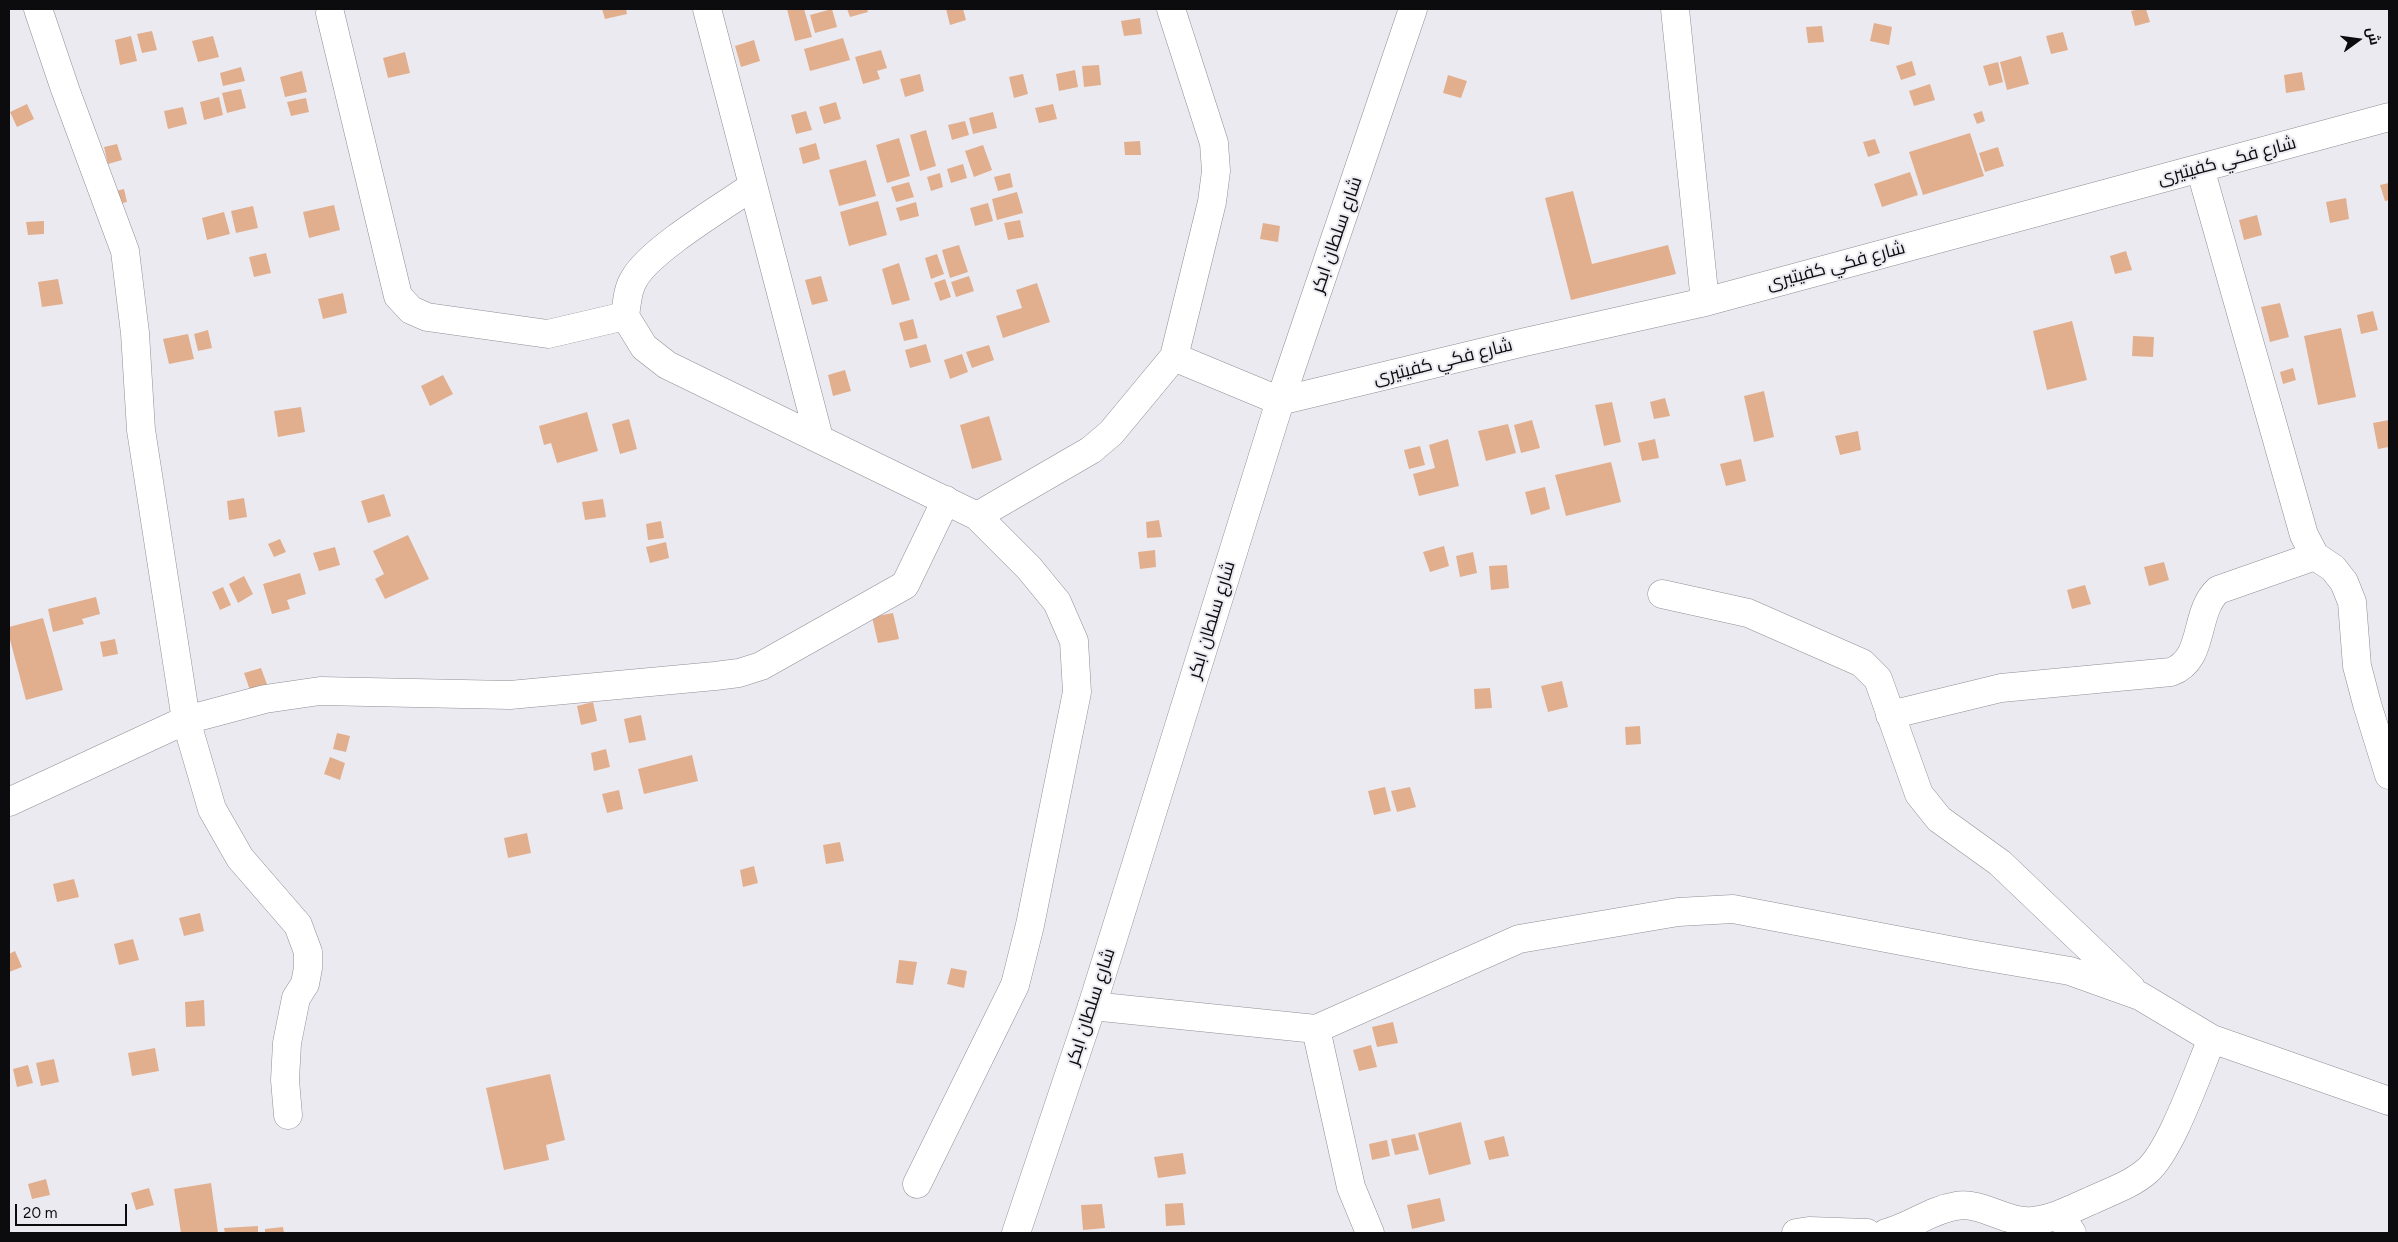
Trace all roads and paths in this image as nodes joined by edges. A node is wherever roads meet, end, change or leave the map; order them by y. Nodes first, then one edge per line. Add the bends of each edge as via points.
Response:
1 (38, 9) edge
2 (707, 9) edge
3 (1171, 9) edge
4 (1413, 9) edge
5 (1675, 9) edge
6 (335, 10) edge
7 (2389, 117) edge
8 (2200, 168) junction
9 (753, 186) junction
10 (1705, 302) junction
11 (625, 316) junction
12 (1174, 357) junction
13 (1280, 401) junction
14 (819, 438) junction
15 (946, 500) junction
16 (977, 516) junction
17 (2316, 556) junction
18 (1662, 594) dead end
19 (1890, 715) junction
20 (186, 720) junction
21 (2389, 775) edge
22 (9, 802) edge
23 (2140, 996) junction
24 (1092, 1006) junction
25 (1316, 1030) junction
26 (2212, 1039) junction
27 (2389, 1101) edge
28 (288, 1115) dead end
29 (916, 1184) dead end
30 (2065, 1224) edge
31 (1896, 1232) edge
32 (1016, 1233) edge
33 (1370, 1233) edge
34 (1796, 1233) edge
35 (1867, 1233) edge

1 - 20 main road via 125,251 135,333 141,430
2 - 9 main road
3 - 12 main road via 1214,143 1216,171 1212,202
4 - 13 main road, شارع سلطان ابكر
5 - 10 main road
6 - 11 main road via 398,296 411,310 428,317 548,334
7 - 8 main road, شارع فكي كفيتيرى
8 - 10 main road, شارع فكي كفيتيرى
8 - 17 main road via 2304,535
9 - 11 main road via 671,243 642,268 631,286
9 - 14 main road
10 - 13 main road, شارع فكي كفيتيرى
11 - 14 main road via 644,346 667,365
12 - 13 main road
12 - 16 main road via 1104,439
13 - 24 main road, شارع سلطان ابكر
14 - 15 main road
15 - 16 main road
15 - 20 main road via 905,585 761,666 739,673 510,695 320,691 265,699
16 - 29 main road via 1058,602 1074,641 1077,692 1015,986
17 - 19 main road via 2218,590 2208,599 2190,659 2182,668 2171,672 2001,688
17 - 21 main road via 2344,582 2352,602 2357,666
18 - 19 main road via 1748,613 1862,663 1878,680
19 - 23 main road via 1919,794 1939,819 2000,863
20 - 22 main road
20 - 28 main road via 212,809 240,858 298,925 306,945 308,968 296,998 287,1043
23 - 25 main road via 2070,970 1733,909 1678,912 1519,939
23 - 26 main road
24 - 25 main road
24 - 32 main road, شارع سلطان ابكر
25 - 33 main road via 1351,1187
26 - 27 main road
26 - 30 main road via 2164,1152 2147,1171
30 - 31 main road via 2006,1218 1958,1205 1931,1212
34 - 35 main road

